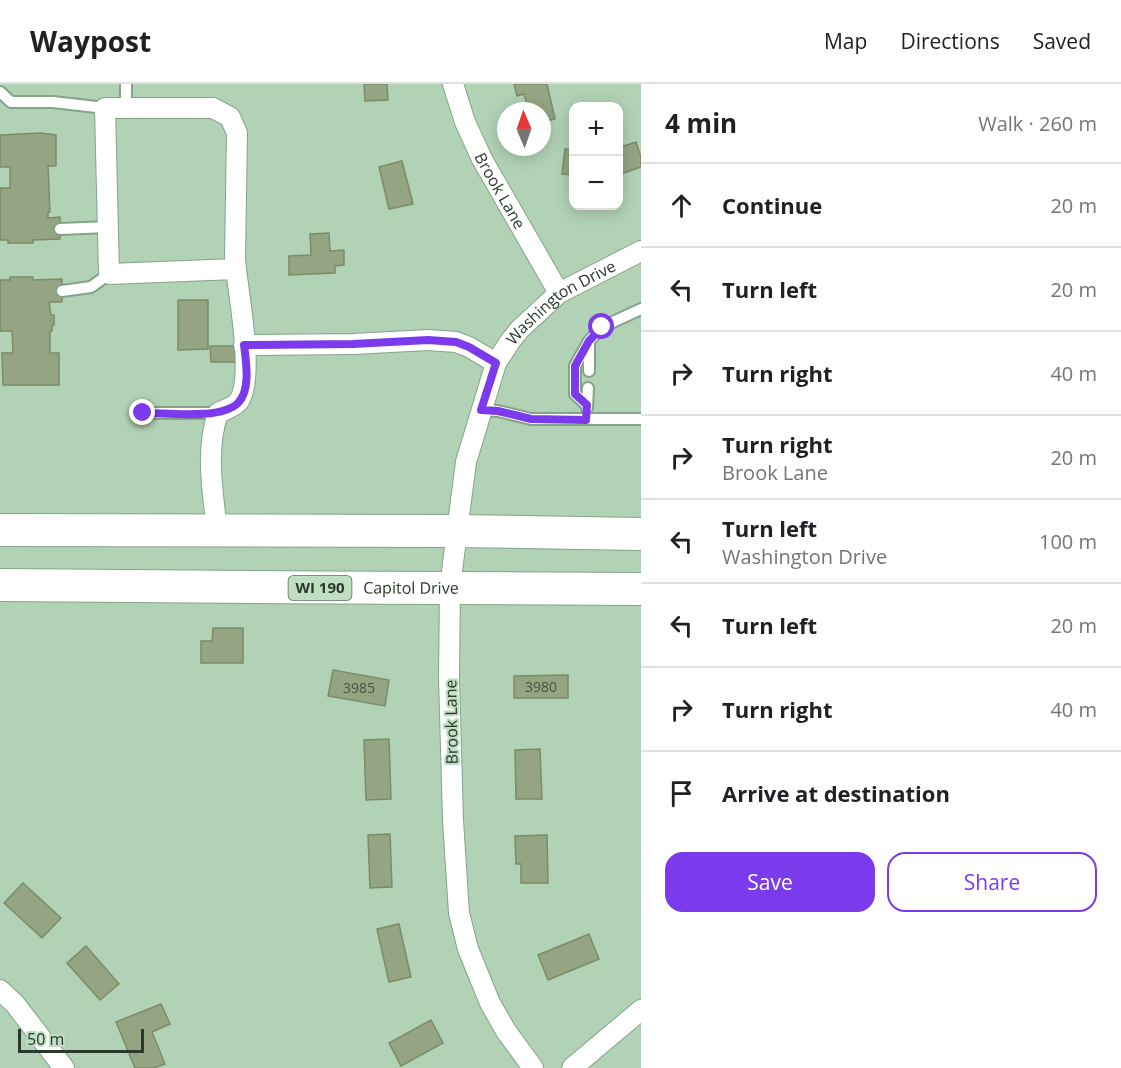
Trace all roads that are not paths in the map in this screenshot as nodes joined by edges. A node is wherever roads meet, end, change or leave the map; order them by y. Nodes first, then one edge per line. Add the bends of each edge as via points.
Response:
1 (126, 84) edge
2 (453, 84) edge
3 (0, 92) edge
4 (105, 108) junction
5 (126, 108) junction
6 (108, 227) junction
7 (60, 229) dead end
8 (641, 251) edge
9 (236, 269) junction
10 (109, 274) junction
11 (62, 291) dead end
12 (559, 293) junction
13 (641, 309) edge
14 (589, 341) junction
15 (244, 345) junction
16 (496, 363) junction
17 (589, 371) dead end
18 (588, 388) dead end
19 (587, 405) junction
20 (481, 410) junction
21 (143, 413) dead end
22 (218, 413) junction
23 (641, 419) edge
24 (586, 420) junction
25 (0, 530) edge
26 (218, 531) junction
27 (457, 531) junction
28 (641, 534) edge
29 (0, 585) edge
30 (450, 587) junction
31 (641, 589) edge
32 (0, 990) edge
33 (641, 1010) edge
34 (64, 1068) edge
35 (533, 1068) edge
36 (573, 1068) edge

1 - 5 lane
2 - 12 street, Brook Lane via 482,159
3 - 4 lane via 11,102
4 - 5 street
4 - 6 street
5 - 9 street via 213,108 230,117 237,133
6 - 7 lane
6 - 10 street
8 - 12 street, Washington Drive
9 - 10 street
9 - 15 street
10 - 11 lane via 91,287
12 - 16 street, Washington Drive via 520,329
13 - 14 lane via 602,327
14 - 17 lane
14 - 19 lane via 575,366 575,394
15 - 16 street, Washington Drive via 456,342
15 - 22 street via 244,391 238,403
16 - 20 street, Brook Lane
18 - 19 lane
19 - 24 lane
20 - 24 lane via 531,419
20 - 27 street, Brook Lane via 466,462
21 - 22 lane
22 - 26 street via 213,428 212,475
23 - 24 lane
25 - 26 main road
26 - 27 main road
27 - 28 main road
27 - 30 street, Brook Lane
29 - 30 main road, Capitol Drive / WI 190
30 - 31 main road, Capitol Drive / WI 190
30 - 35 street, Brook Lane via 449,678 459,913 468,949 490,1003
32 - 34 street
33 - 36 street

